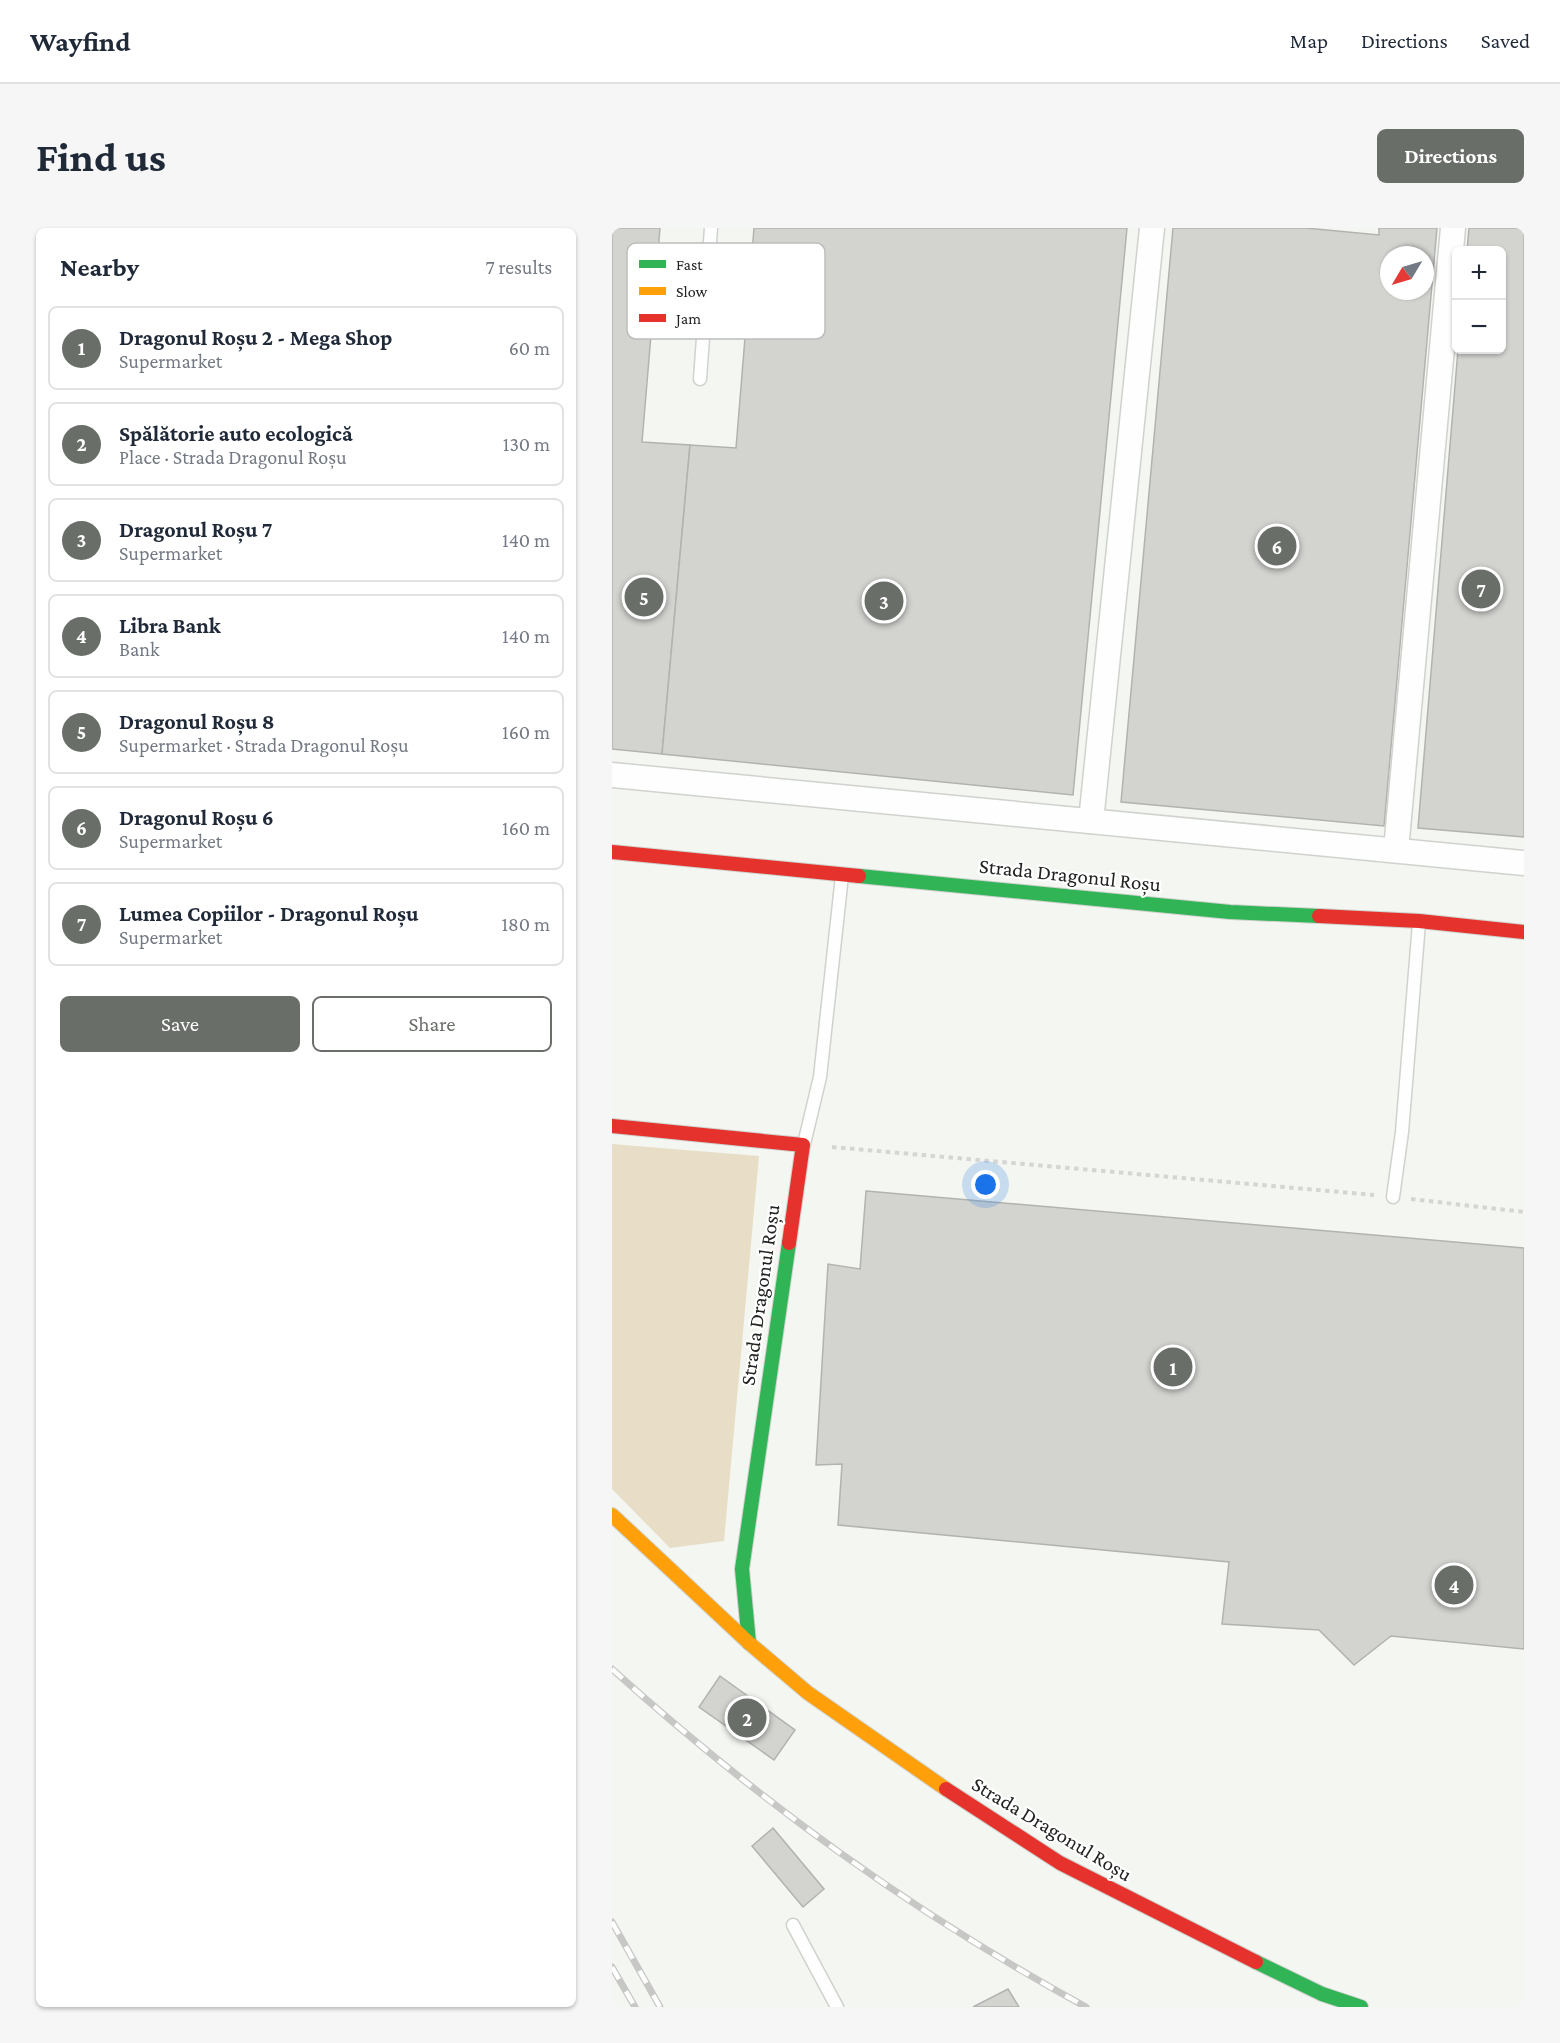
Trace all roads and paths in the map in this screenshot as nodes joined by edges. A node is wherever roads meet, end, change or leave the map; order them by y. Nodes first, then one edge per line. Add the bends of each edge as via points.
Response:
1 (711, 228) edge
2 (1152, 228) edge
3 (1453, 228) edge
4 (710, 243) edge
5 (703, 339) edge
6 (700, 379) dead end
7 (612, 775) edge
8 (1091, 821) junction
9 (1396, 850) junction
10 (612, 852) edge
11 (1524, 863) edge
12 (843, 874) junction
13 (1419, 921) junction
14 (1524, 932) edge
15 (612, 1126) edge
16 (803, 1145) junction
17 (1393, 1197) junction
18 (1524, 1212) edge
19 (612, 1515) edge
20 (749, 1643) junction
21 (793, 1925) dead end
22 (837, 2007) edge
23 (1361, 2007) edge

1 - 4 lane
2 - 8 street
3 - 9 street
5 - 6 lane
7 - 8 street
8 - 9 street
9 - 11 street
10 - 12 street, Strada Dragonul Roșu
12 - 13 street, Strada Dragonul Roșu via 1230,912
12 - 16 lane via 820,1077
13 - 14 street, Strada Dragonul Roșu
13 - 17 lane
15 - 16 street
16 - 17 path
16 - 20 street, Strada Dragonul Roșu via 742,1569
17 - 18 path
19 - 20 street, Strada Dragonul Roșu
20 - 23 street, Strada Dragonul Roșu via 808,1693 987,1818 1060,1863 1263,1967
21 - 22 lane

